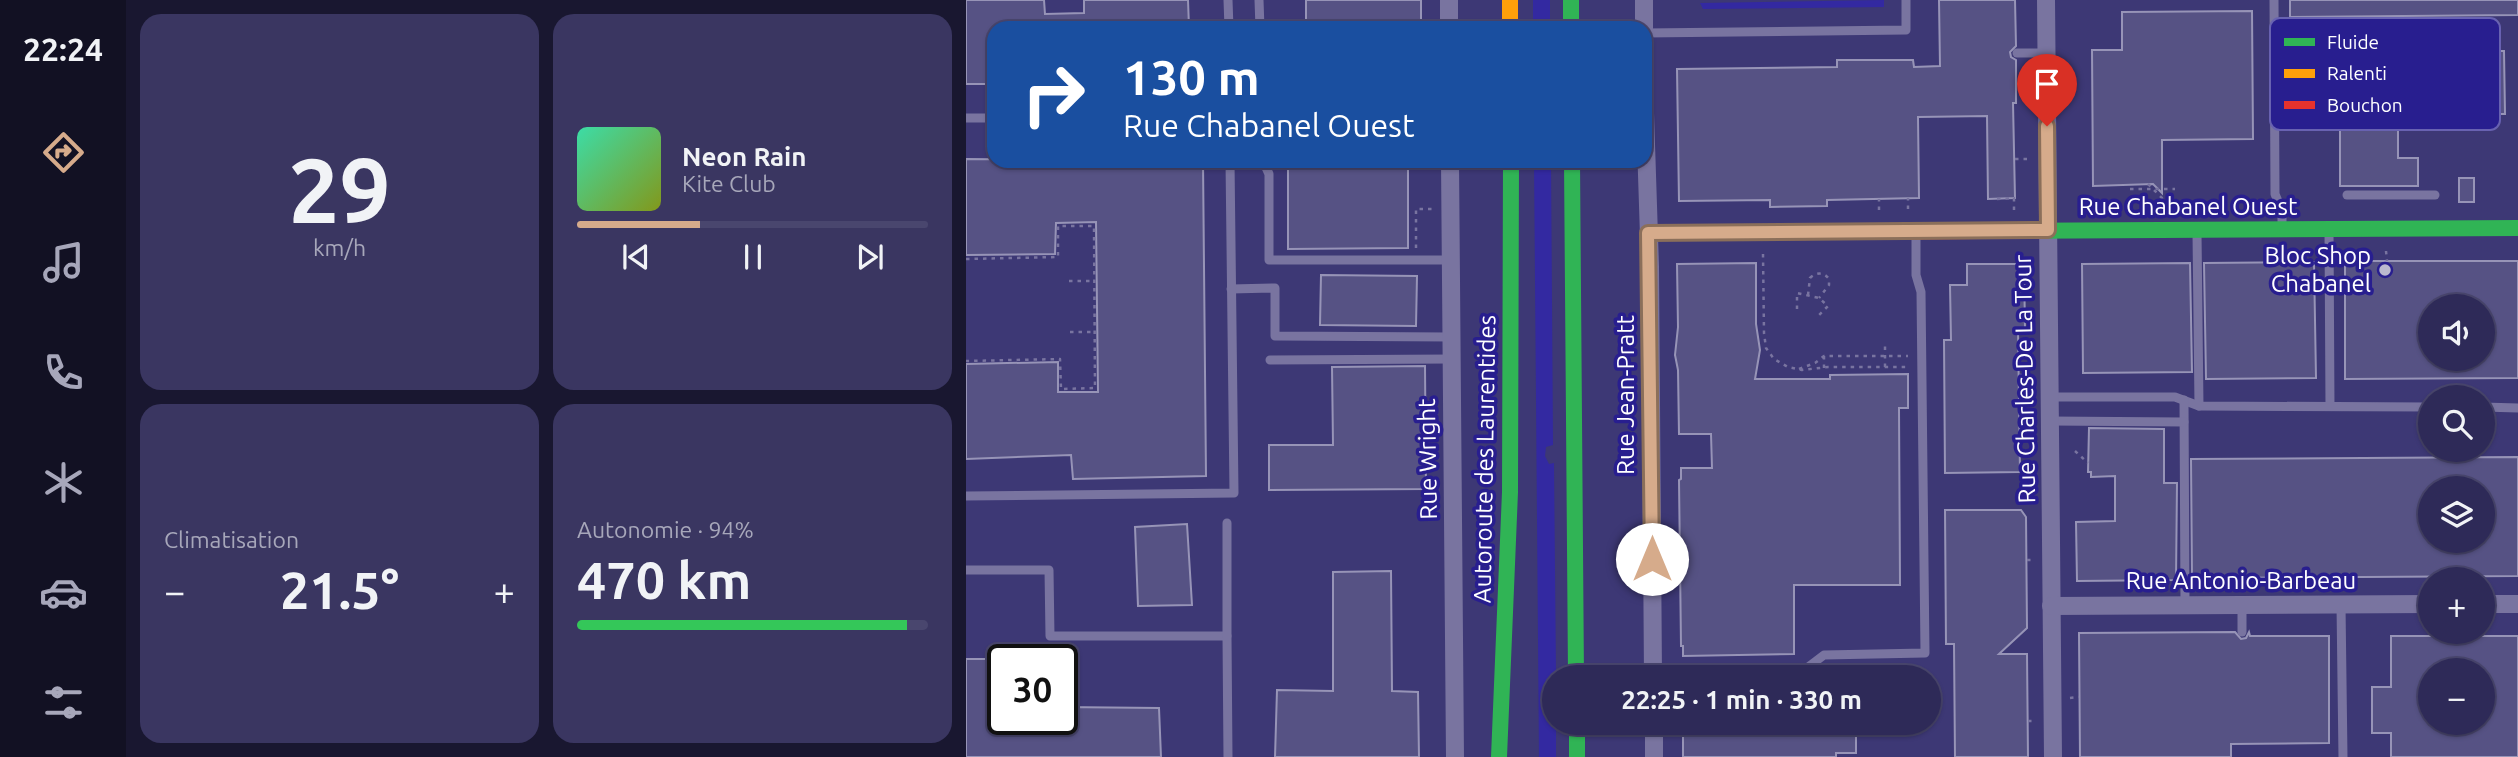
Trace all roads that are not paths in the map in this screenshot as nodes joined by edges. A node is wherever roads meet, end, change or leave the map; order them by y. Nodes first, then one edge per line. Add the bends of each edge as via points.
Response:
1 (1228, 0) edge
2 (1259, 0) edge
3 (1449, 0) edge
4 (1510, 0) edge
5 (1571, 0) edge
6 (1644, 0) edge
7 (1906, 0) edge
8 (2046, 0) edge
9 (2274, 0) edge
10 (2274, 18) edge
11 (1229, 21) edge
12 (1260, 21) edge
13 (1449, 21) edge
14 (1510, 21) edge
15 (1571, 21) edge
16 (1644, 21) edge
17 (1652, 33) edge
18 (2017, 53) dead end
19 (2046, 53) junction
20 (966, 118) edge
21 (987, 118) edge
22 (2275, 130) edge
23 (1230, 168) edge
24 (1267, 168) edge
25 (1450, 168) edge
26 (1511, 168) edge
27 (1572, 168) edge
28 (1646, 168) edge
29 (2347, 195) dead end
30 (2435, 195) dead end
31 (2518, 228) edge
32 (2282, 229) junction
33 (2329, 229) junction
34 (2048, 230) junction
35 (2197, 230) junction
36 (1916, 231) junction
37 (1648, 233) junction
38 (1451, 260) junction
39 (1231, 289) junction
40 (1451, 337) junction
41 (1451, 359) junction
42 (1270, 360) dead end
43 (2049, 397) junction
44 (2184, 400) junction
45 (2199, 406) junction
46 (2330, 406) junction
47 (2418, 407) edge
48 (2495, 407) edge
49 (2518, 408) edge
50 (2050, 421) junction
51 (2184, 422) junction
52 (1510, 492) junction
53 (966, 496) edge
54 (1227, 523) dead end
55 (966, 570) edge
56 (2418, 604) edge
57 (2495, 604) edge
58 (2518, 604) edge
59 (2185, 605) junction
60 (2242, 605) junction
61 (2341, 605) junction
62 (2051, 606) junction
63 (2242, 632) dead end
64 (1227, 636) junction
65 (1576, 665) edge
66 (1653, 665) edge
67 (1811, 665) edge
68 (1577, 735) edge
69 (1654, 735) edge
70 (1516, 743) dead end
71 (1228, 757) edge
72 (1455, 757) edge
73 (1499, 757) edge
74 (1577, 757) edge
75 (1654, 757) edge
76 (2053, 757) edge
77 (2343, 757) edge

1 - 11 lane
2 - 12 lane
3 - 13 street
4 - 14 main road
5 - 15 main road
6 - 16 street
7 - 17 lane via 1906,30
8 - 19 street, Rue Charles-De La Tour
9 - 10 lane
18 - 19 lane
19 - 34 street, Rue Charles-De La Tour
20 - 21 lane
22 - 32 lane via 2276,194
23 - 39 lane
24 - 38 lane via 1269,260
25 - 38 street, Rue Wright
26 - 52 main road, Autoroute des Laurentides
27 - 65 main road
28 - 37 street, Rue Jean-Pratt
29 - 30 lane
31 - 33 main road, Rue Chabanel Ouest
32 - 33 main road, Rue Chabanel Ouest
32 - 35 main road, Rue Chabanel Ouest
33 - 46 lane
34 - 35 main road, Rue Chabanel Ouest
34 - 36 main road, Rue Chabanel Ouest
34 - 43 street, Rue Charles-De La Tour
35 - 45 lane
36 - 37 main road, Rue Chabanel Ouest
36 - 67 lane via 1916,275 1921,292 1926,653 1824,655
37 - 66 street, Rue Jean-Pratt
38 - 40 street, Rue Wright
39 - 40 lane via 1275,288 1275,336
39 - 53 lane via 1234,493
40 - 41 street, Rue Wright
41 - 42 lane
41 - 72 street, Rue Wright
43 - 44 lane
43 - 50 street, Rue Charles-De La Tour
44 - 45 lane
44 - 51 lane
45 - 46 lane
46 - 47 lane
48 - 49 lane
50 - 51 lane
50 - 62 street, Rue Charles-De La Tour
51 - 59 lane
52 - 70 main road
52 - 73 main road, Autoroute des Laurentides
54 - 64 lane
55 - 64 lane via 1049,570 1050,636
56 - 61 street, Rue Antonio-Barbeau
57 - 58 street
59 - 60 street, Rue Antonio-Barbeau
59 - 62 street, Rue Antonio-Barbeau
60 - 61 street, Rue Antonio-Barbeau
60 - 63 lane
61 - 77 lane
62 - 76 street, Rue Charles-De La Tour
64 - 71 lane
68 - 74 main road
69 - 75 street

